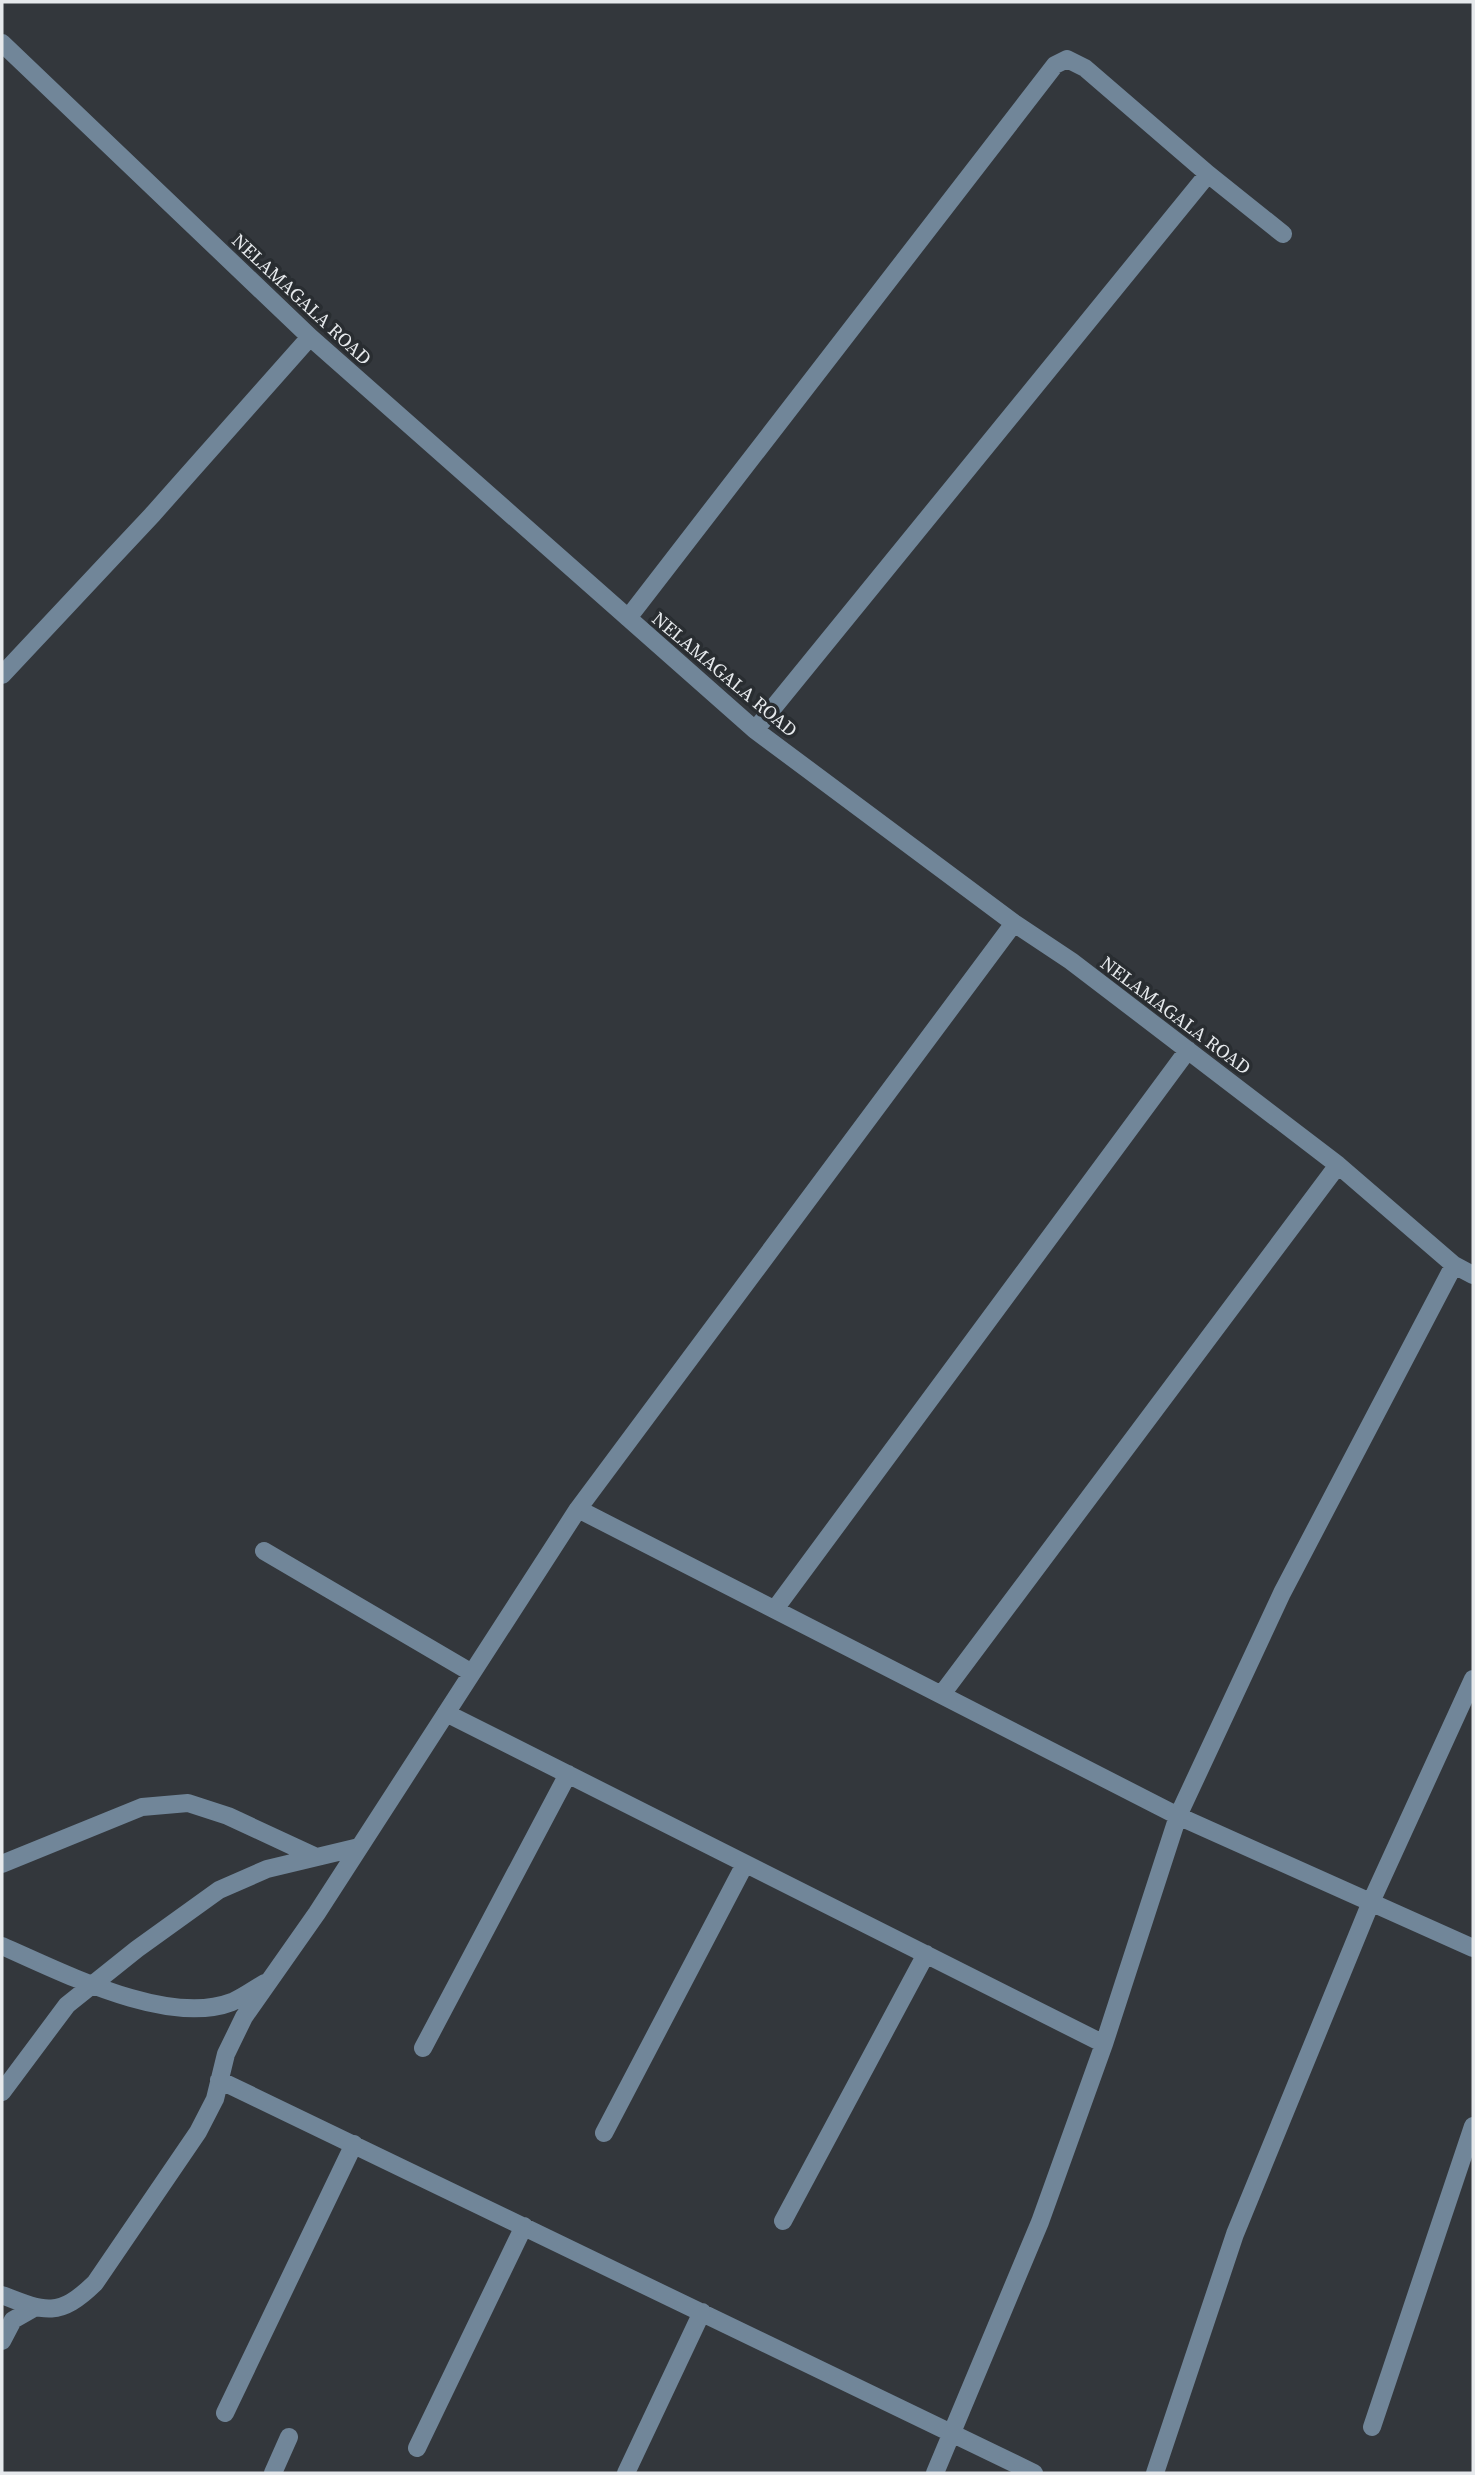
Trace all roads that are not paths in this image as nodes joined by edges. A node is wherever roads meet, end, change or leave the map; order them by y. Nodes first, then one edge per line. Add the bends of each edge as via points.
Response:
1 (2, 43) edge
2 (1208, 174) junction
3 (1283, 234) dead end
4 (310, 337) junction
5 (628, 618) junction
6 (2, 674) edge
7 (755, 730) junction
8 (1014, 923) junction
9 (1188, 1050) junction
10 (1338, 1165) junction
11 (1454, 1265) junction
12 (1473, 1275) edge
13 (578, 1509) junction
14 (264, 1551) dead end
15 (775, 1609) junction
16 (472, 1673) junction
17 (1473, 1679) edge
18 (942, 1694) junction
19 (446, 1713) junction
20 (568, 1774) junction
21 (1178, 1816) junction
22 (359, 1847) junction
23 (314, 1856) junction
24 (2, 1864) edge
25 (745, 1864) junction
26 (1371, 1902) junction
27 (2, 1946) edge
28 (1473, 1948) edge
29 (926, 1954) junction
30 (271, 1979) junction
31 (92, 1985) junction
32 (1104, 2044) junction
33 (423, 2048) dead end
34 (219, 2080) junction
35 (2, 2092) edge
36 (1473, 2126) edge
37 (604, 2133) dead end
38 (354, 2144) junction
39 (783, 2221) dead end
40 (524, 2226) junction
41 (2, 2295) edge
42 (34, 2308) junction
43 (702, 2312) junction
44 (2, 2341) edge
45 (225, 2413) dead end
46 (1372, 2427) dead end
47 (952, 2431) junction
48 (289, 2437) dead end
49 (417, 2448) dead end
50 (273, 2473) edge
51 (626, 2473) edge
52 (935, 2473) edge
53 (1034, 2473) edge
54 (1156, 2473) edge

1 - 4 street, NELAMAGALA ROAD
2 - 3 street
2 - 5 street via 1085,68 1067,59 1055,65
2 - 7 street
4 - 5 street, NELAMAGALA ROAD
4 - 6 street via 153,514
5 - 7 street, NELAMAGALA ROAD
7 - 8 street, NELAMAGALA ROAD
8 - 9 street, NELAMAGALA ROAD
8 - 13 street
9 - 10 street, NELAMAGALA ROAD
9 - 15 street
10 - 11 street, NELAMAGALA ROAD
10 - 18 street
11 - 12 street, NELAMAGALA ROAD
11 - 21 street via 1282,1593
13 - 15 street
13 - 16 street
14 - 16 street
15 - 18 street
16 - 19 street
17 - 26 street
18 - 21 street
19 - 20 street
19 - 22 street
20 - 25 street
20 - 33 street
21 - 26 street
21 - 32 street
22 - 23 street
22 - 30 street
23 - 24 street via 228,1816 188,1803 142,1807
23 - 31 street via 267,1869 219,1890
25 - 29 street
25 - 37 street
26 - 28 street
26 - 54 street via 1235,2234
27 - 31 street
29 - 32 street
29 - 39 street
30 - 31 street via 233,2002 184,2009
30 - 34 street via 238,2029
31 - 35 street via 67,2005
32 - 47 street via 1040,2222
34 - 38 street
34 - 42 street via 198,2132 95,2283 65,2307
36 - 46 street
38 - 40 street
38 - 45 street
40 - 43 street
40 - 49 street
41 - 42 street
42 - 44 street via 13,2320
43 - 47 street
43 - 51 street
47 - 52 street
47 - 53 street
48 - 50 street

